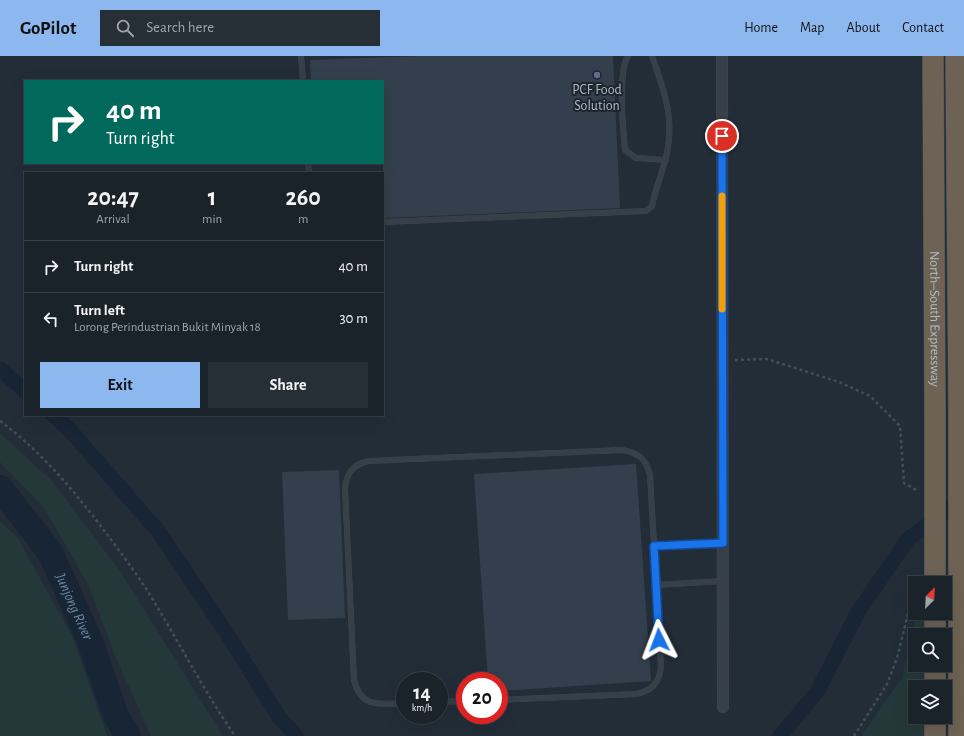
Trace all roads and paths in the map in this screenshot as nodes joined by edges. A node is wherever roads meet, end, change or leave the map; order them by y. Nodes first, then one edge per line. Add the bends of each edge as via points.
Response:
1 (301, 56) edge
2 (628, 56) edge
3 (652, 56) edge
4 (722, 56) edge
5 (933, 56) edge
6 (956, 56) edge
7 (303, 80) edge
8 (666, 160) junction
9 (384, 222) edge
10 (722, 360) junction
11 (0, 421) edge
12 (923, 494) dead end
13 (723, 543) junction
14 (654, 546) junction
15 (935, 576) edge
16 (723, 581) junction
17 (656, 585) junction
18 (908, 613) edge
19 (508, 700) edge
20 (396, 704) edge
21 (723, 707) dead end
22 (935, 724) edge
23 (235, 736) edge
24 (854, 736) edge
25 (935, 736) edge
26 (959, 736) edge

1 - 7 lane
2 - 8 lane via 623,81 625,150 636,158
3 - 8 lane via 670,114
4 - 10 street
5 - 15 highway, North–South Expressway, bridge
6 - 26 highway, North–South Expressway, bridge
8 - 9 lane via 652,206 646,211
10 - 12 path via 767,359 838,382 870,396 900,426 904,483
10 - 13 street
11 - 23 path via 50,465 118,549 149,593
13 - 14 lane
13 - 16 street
14 - 17 lane
14 - 20 lane via 648,465 633,452 622,450 360,463 349,473 345,488 354,680 356,690 362,698 371,703
16 - 17 lane
16 - 21 street
17 - 19 lane via 661,667 660,677 655,686 646,692 636,694
18 - 24 path via 888,684
22 - 25 highway

